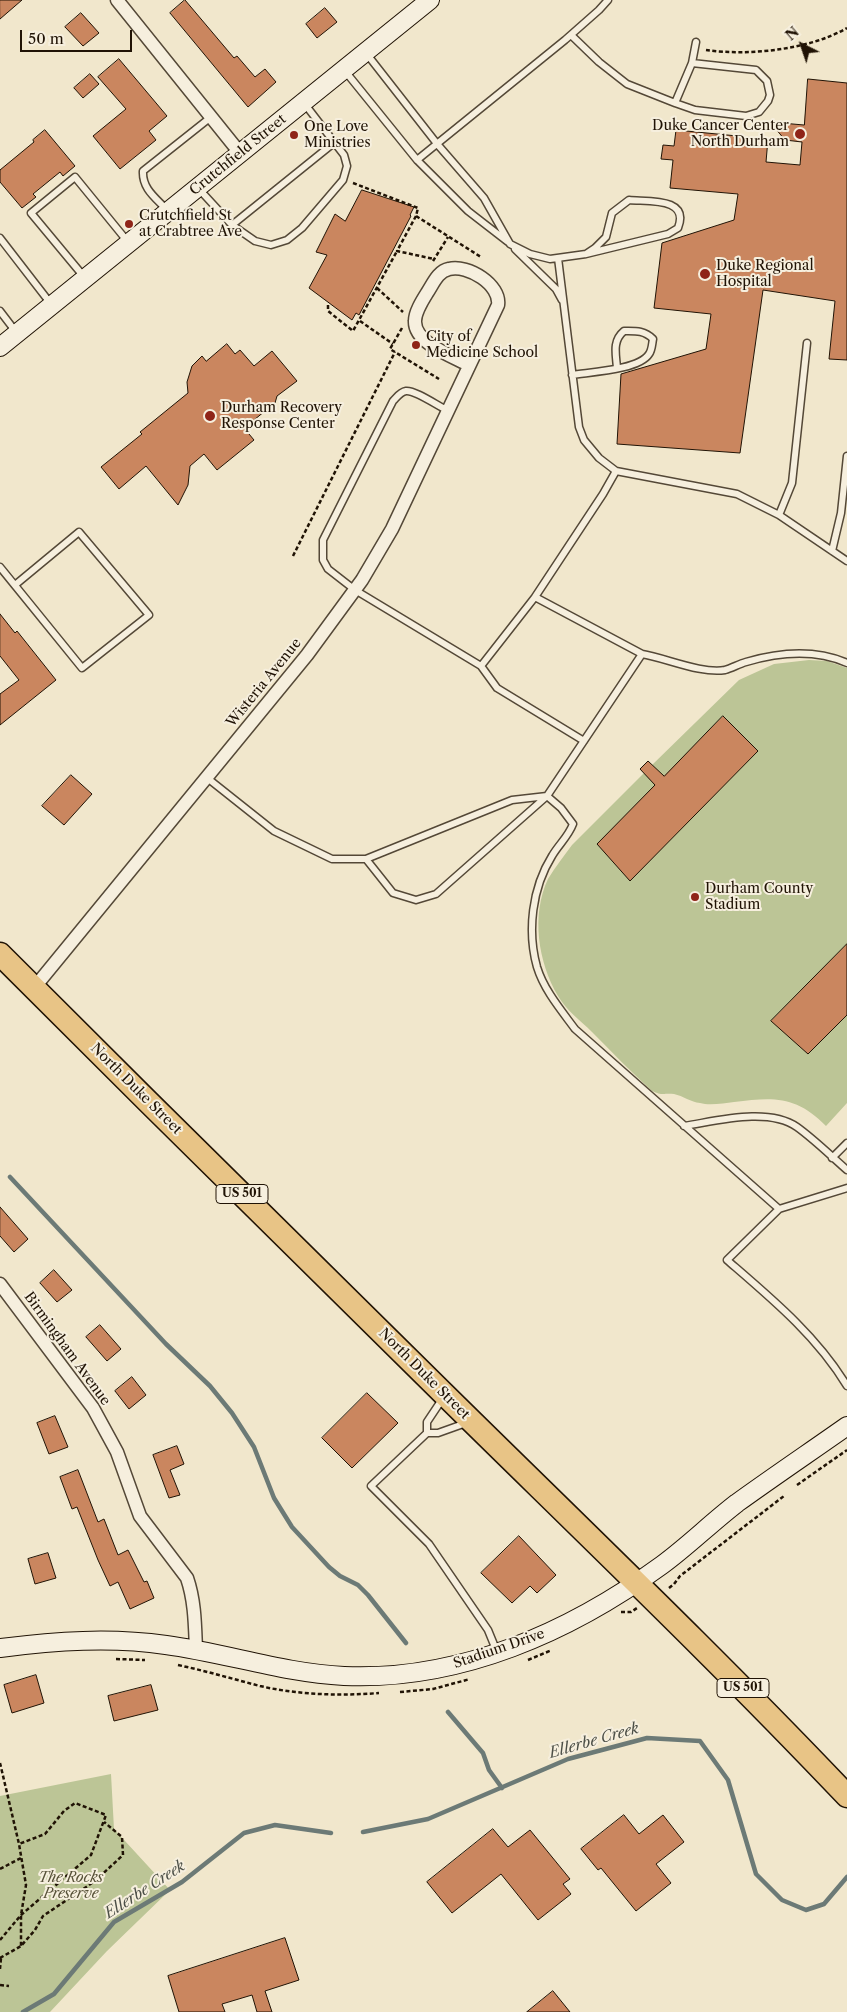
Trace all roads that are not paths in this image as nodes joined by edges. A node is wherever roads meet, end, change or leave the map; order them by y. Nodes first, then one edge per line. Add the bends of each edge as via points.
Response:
1 (117, 0) edge
2 (430, 0) edge
3 (608, 0) edge
4 (570, 35) junction
5 (696, 42) dead end
6 (366, 52) junction
7 (692, 63) junction
8 (344, 70) junction
9 (303, 102) junction
10 (675, 104) junction
11 (211, 117) junction
12 (335, 142) junction
13 (438, 145) junction
14 (240, 153) junction
15 (417, 160) junction
16 (198, 187) junction
17 (168, 211) junction
18 (232, 225) junction
19 (0, 238) edge
20 (129, 243) junction
21 (510, 244) junction
22 (586, 254) junction
23 (558, 258) junction
24 (85, 278) junction
25 (564, 304) junction
26 (52, 305) junction
27 (0, 311) edge
28 (17, 333) junction
29 (807, 343) dead end
30 (0, 346) edge
31 (468, 365) junction
32 (616, 368) junction
33 (572, 375) junction
34 (447, 410) junction
35 (847, 456) edge
36 (616, 471) junction
37 (779, 515) junction
38 (832, 551) junction
39 (847, 561) edge
40 (0, 567) edge
41 (14, 585) junction
42 (355, 590) junction
43 (535, 597) junction
44 (642, 654) junction
45 (847, 663) edge
46 (481, 666) junction
47 (584, 741) junction
48 (206, 777) junction
49 (547, 796) junction
50 (366, 860) junction
51 (0, 954) edge
52 (34, 988) junction
53 (684, 1126) junction
54 (847, 1143) edge
55 (832, 1158) junction
56 (847, 1170) edge
57 (847, 1188) edge
58 (779, 1209) junction
59 (0, 1284) edge
60 (847, 1386) edge
61 (445, 1395) junction
62 (472, 1421) junction
63 (847, 1426) edge
64 (427, 1433) junction
65 (636, 1582) junction
66 (0, 1648) edge
67 (196, 1650) junction
68 (497, 1653) junction
69 (847, 1796) edge

1 - 11 street
2 - 6 street, Crutchfield Street
3 - 4 lane
4 - 10 lane via 627,84
4 - 13 lane
5 - 7 lane
6 - 8 street, Crutchfield Street
6 - 13 lane
7 - 10 lane
7 - 10 lane via 756,70 767,81 768,101 759,112 746,116 695,110
8 - 9 street, Crutchfield Street
8 - 15 lane
9 - 12 lane
9 - 14 street, Crutchfield Street
11 - 14 street
11 - 17 lane via 143,171 142,180 146,188
12 - 18 lane
12 - 18 lane via 347,166 343,180 302,228 287,240 271,245 255,242
13 - 15 lane
13 - 21 lane via 484,198
14 - 16 street, Crutchfield Street
15 - 21 lane via 468,210
16 - 17 street, Crutchfield Street
16 - 18 lane
17 - 20 street, Crutchfield Street
19 - 26 lane
20 - 24 street, Crutchfield Street
20 - 24 lane via 75,177 31,213
21 - 23 lane via 530,254
21 - 25 lane via 556,289
22 - 22 lane via 668,234 678,228 681,221 678,209 670,204 629,200 612,213 606,237
22 - 23 lane
23 - 25 lane
24 - 26 street, Crutchfield Street
25 - 33 lane
26 - 28 street, Crutchfield Street
27 - 28 lane
28 - 30 street, Crutchfield Street
29 - 37 lane via 792,483
31 - 31 street, Wisteria Avenue via 496,312 498,296 493,287 476,274 458,268 448,269 434,281 414,322 425,341
31 - 34 street, Wisteria Avenue
32 - 32 lane via 646,359 653,339 647,333 624,331 615,343
32 - 33 lane
33 - 36 lane via 579,427 584,440 598,458
34 - 42 street, Wisteria Avenue via 392,529
34 - 42 lane via 407,391 393,401 323,540 323,560 328,569
35 - 38 lane
36 - 37 lane via 737,494
36 - 43 lane
37 - 38 lane
38 - 39 lane
40 - 41 lane
41 - 41 lane via 82,668 149,615 79,532
42 - 46 lane
42 - 48 street, Wisteria Avenue via 307,655
43 - 44 lane
43 - 46 lane
44 - 45 lane via 706,670 724,670 785,654 812,653
44 - 47 lane
46 - 47 lane via 497,688
47 - 49 lane
48 - 50 lane via 274,830 332,859
48 - 52 street, Wisteria Avenue
49 - 50 lane via 512,800
49 - 50 lane via 436,894 416,900 393,893
49 - 53 lane via 573,824 536,889 533,917 538,968 549,993 575,1029
51 - 52 highway, North Duke Street / US 501
52 - 61 highway, North Duke Street / US 501
53 - 55 lane via 736,1118 779,1119 796,1127
53 - 58 lane
54 - 55 lane
55 - 56 lane
57 - 58 lane
58 - 60 lane via 727,1260 818,1345
59 - 67 street, Birmingham Avenue via 93,1408 117,1452 140,1516 187,1578
61 - 62 highway, North Duke Street / US 501
61 - 64 lane via 427,1422
62 - 64 lane
62 - 65 highway, North Duke Street / US 501
63 - 65 street, Stadium Drive
64 - 68 lane via 371,1486 429,1544 483,1623
65 - 68 street, Stadium Drive via 563,1626
65 - 69 highway, North Duke Street / US 501
66 - 67 street, Stadium Drive via 78,1640 136,1642
67 - 68 street, Stadium Drive via 300,1672 350,1676 426,1671

